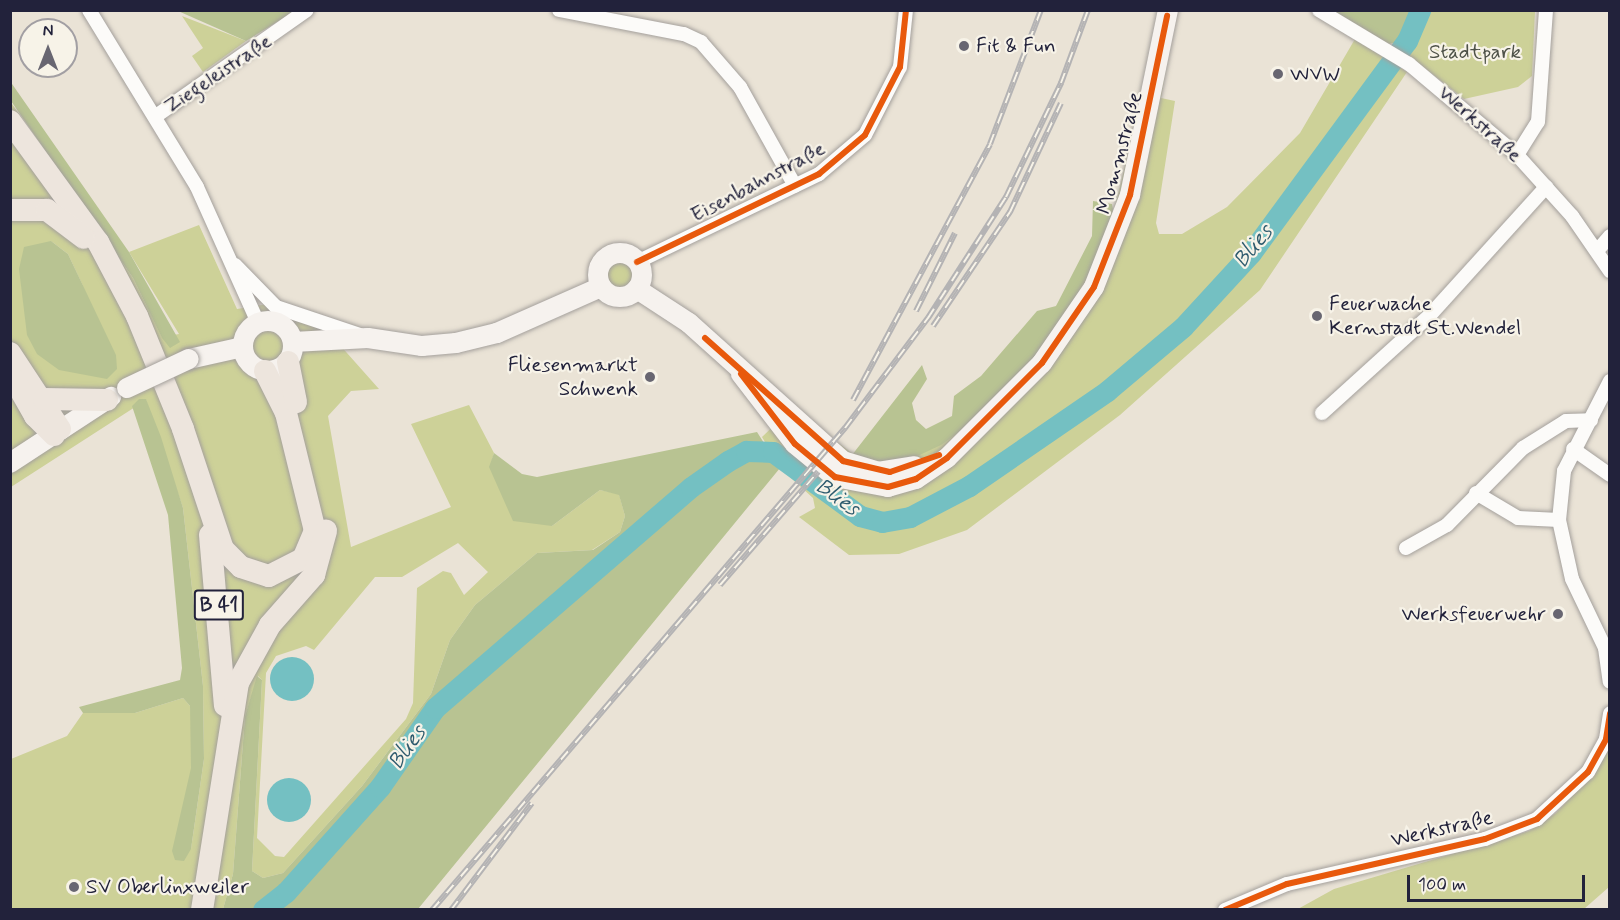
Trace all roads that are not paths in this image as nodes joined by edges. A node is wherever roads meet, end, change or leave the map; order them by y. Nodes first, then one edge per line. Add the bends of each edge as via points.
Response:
1 (89, 10) edge
2 (307, 10) edge
3 (559, 10) edge
4 (906, 10) edge
5 (1168, 10) edge
6 (1319, 10) edge
7 (1546, 10) edge
8 (156, 116) junction
9 (10, 121) edge
10 (1517, 155) junction
11 (795, 186) junction
12 (1546, 187) junction
13 (10, 210) edge
14 (1610, 236) edge
15 (1597, 250) junction
16 (637, 262) junction
17 (234, 265) junction
18 (1610, 271) edge
19 (601, 286) junction
20 (637, 289) junction
21 (137, 316) junction
22 (258, 323) junction
23 (368, 338) junction
24 (243, 347) junction
25 (291, 352) junction
26 (10, 353) edge
27 (265, 371) junction
28 (10, 373) edge
29 (1610, 381) edge
30 (44, 399) junction
31 (107, 400) junction
32 (1322, 413) dead end
33 (1591, 420) junction
34 (183, 429) junction
35 (57, 432) junction
36 (1573, 449) junction
37 (10, 463) edge
38 (1610, 476) edge
39 (1476, 493) junction
40 (1559, 520) junction
41 (1406, 548) dead end
42 (1610, 682) edge
43 (1610, 713) edge
44 (222, 785) junction
45 (202, 909) edge
46 (1225, 909) edge

1 - 8 street
2 - 8 street, Ziegeleistraße
3 - 11 street via 701,42 740,87
4 - 11 street, Eisenbahnstraße via 900,67 874,125 836,162
5 - 20 main road, Mommstraße via 1130,195 1094,286 1042,363 998,413 942,454 889,480 843,460 741,374 689,323
6 - 10 street, Werkstraße via 1409,64
7 - 10 street via 1538,123
8 - 17 street
9 - 21 highway, B 41 via 98,242
10 - 12 street, Werkstraße
11 - 16 street, Eisenbahnstraße
12 - 15 street, Werkstraße
12 - 32 street via 1430,315
13 - 21 highway via 28,207 63,218 100,258
14 - 15 street
15 - 18 street, Werkstraße
16 - 19 main road via 626,254 606,258 599,268
16 - 20 main road via 642,275
17 - 22 street
17 - 23 street via 276,307
19 - 20 main road via 618,297
19 - 23 main road via 497,333 456,343 422,346
21 - 34 highway, B 41
22 - 24 main road via 249,331
22 - 25 main road via 280,324
23 - 25 main road
24 - 27 main road via 250,363
24 - 31 main road, bridge via 189,359
25 - 27 main road
25 - 44 highway via 326,517 325,545 314,574 270,625 245,665
26 - 30 highway
27 - 34 highway via 286,413 314,517 311,548 295,568 269,576 254,573 223,549
28 - 35 highway via 35,416
29 - 33 street
30 - 31 highway
30 - 35 highway
31 - 35 main road
33 - 36 street
33 - 39 street via 1561,425 1503,463
34 - 44 highway, B 41 via 218,591
35 - 37 main road
36 - 38 street
36 - 40 street via 1561,481
39 - 40 street via 1518,518
39 - 41 street via 1448,525
40 - 42 street via 1572,579 1605,648
43 - 46 street, Werkstraße via 1606,739 1588,772 1537,819 1485,839 1287,884
44 - 45 highway, B 41

